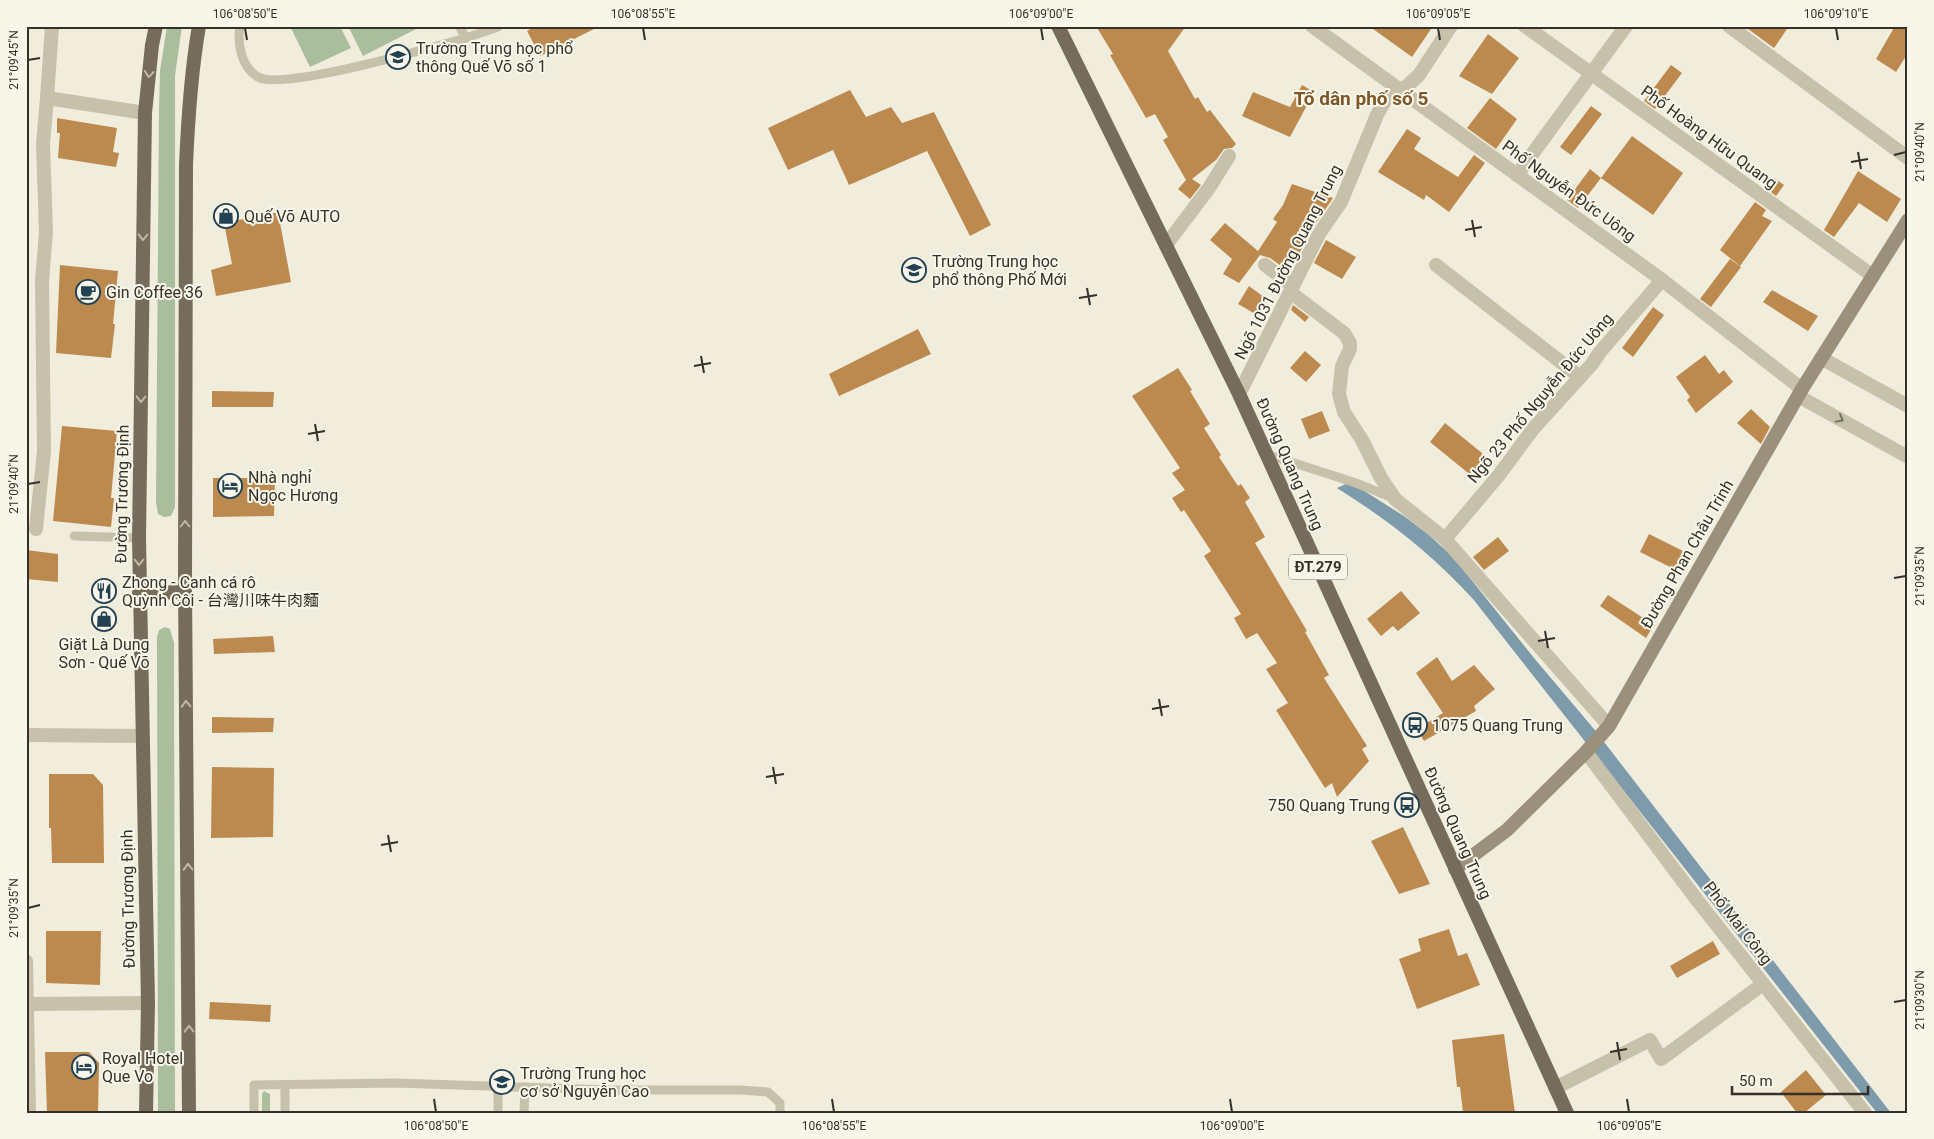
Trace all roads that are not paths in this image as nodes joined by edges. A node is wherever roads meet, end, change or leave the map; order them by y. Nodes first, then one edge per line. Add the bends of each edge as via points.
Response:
1 (52, 26) edge
2 (156, 26) edge
3 (199, 26) edge
4 (240, 26) edge
5 (459, 26) edge
6 (498, 26) edge
7 (1058, 26) edge
8 (1312, 26) edge
9 (1451, 26) edge
10 (1524, 26) edge
11 (1626, 26) edge
12 (1728, 26) edge
13 (466, 38) junction
14 (1591, 74) junction
15 (1401, 90) junction
16 (47, 98) junction
17 (145, 112) junction
18 (1229, 156) dead end
19 (1908, 158) edge
20 (1517, 175) junction
21 (1908, 220) edge
22 (1166, 245) junction
23 (1265, 265) dead end
24 (1436, 265) dead end
25 (1872, 276) junction
26 (1662, 280) junction
27 (1291, 289) junction
28 (1821, 358) junction
29 (1580, 377) junction
30 (1800, 392) junction
31 (1239, 394) junction
32 (1908, 406) edge
33 (1266, 454) junction
34 (1908, 457) edge
35 (1395, 499) junction
36 (36, 528) dead end
37 (74, 536) dead end
38 (139, 538) junction
39 (1446, 539) junction
40 (185, 592) junction
41 (139, 593) junction
42 (1609, 726) junction
43 (26, 734) edge
44 (142, 736) junction
45 (1586, 752) junction
46 (1455, 869) junction
47 (26, 961) edge
48 (1763, 984) junction
49 (148, 1003) junction
50 (27, 1004) edge
51 (285, 1085) junction
52 (498, 1086) junction
53 (524, 1087) junction
54 (1555, 1088) junction
55 (1863, 1112) edge
56 (29, 1113) edge
57 (146, 1113) edge
58 (188, 1113) edge
59 (254, 1113) edge
60 (285, 1113) edge
61 (498, 1113) edge
62 (524, 1113) edge
63 (780, 1113) edge
64 (1567, 1113) edge

1 - 16 street
2 -> 17 main road, Đường Trương Định
40 -> 3 main road via 187,119
4 - 13 lane via 241,54 249,69 259,78 271,80 344,69
5 - 13 lane
6 - 13 lane
7 - 22 main road, Đường Quang Trung / ĐT.279
8 - 15 street, Phố Nguyễn Đức Uông
9 - 15 street, Ngõ 1031 Đường Quang Trung via 1419,75
10 - 14 street, Phố Hoàng Hữu Quang
11 - 14 street
12 - 19 street
14 - 20 street
14 - 25 street, Phố Hoàng Hữu Quang
15 - 20 street, Phố Nguyễn Đức Uông
15 - 27 street, Ngõ 1031 Đường Quang Trung via 1386,99 1377,115 1341,202 1319,234
16 - 17 street
16 - 36 street via 43,144 46,232 42,280 44,451
17 -> 38 main road, Đường Trương Định
18 - 22 street
20 - 26 street, Phố Nguyễn Đức Uông
21 - 25 main road, Đường Phan Châu Trinh
22 - 31 main road, Đường Quang Trung / ĐT.279
23 - 27 street
24 - 29 street
25 - 28 main road, Đường Phan Châu Trinh
26 - 29 street, Ngõ 23 Phố Nguyễn Đức Uông
26 - 30 street, Phố Nguyễn Đức Uông
27 - 31 street, Ngõ 1031 Đường Quang Trung
27 - 35 street via 1344,333 1350,343 1342,366 1339,394 1344,412
28 - 30 main road, Đường Phan Châu Trinh
28 - 32 street
29 - 39 street, Ngõ 23 Phố Nguyễn Đức Uông via 1533,429
30 -> 34 street, Phố Nguyễn Đức Uông
30 - 42 main road, Đường Phan Châu Trinh
31 - 33 main road, Đường Quang Trung / ĐT.279
33 - 35 lane
33 - 46 main road, Đường Quang Trung / ĐT.279
35 - 39 street
37 - 38 lane
38 -> 41 main road, Đường Trương Định
39 - 42 street
40 - 41 main road
58 -> 40 main road
41 - 44 main road, Đường Trương Định
42 - 45 main road, Đường Phan Châu Trinh
43 - 44 street
44 - 49 main road, Đường Trương Định
45 - 46 main road, Đường Phan Châu Trinh via 1507,830
45 - 48 street, Phố Mai Công
46 - 54 main road, Đường Quang Trung / ĐT.279
47 - 50 street
48 - 54 street via 1661,1058 1650,1040
48 - 55 street, Phố Mai Công
49 - 50 street
49 - 57 main road, Đường Trương Định
50 - 56 street
51 - 52 lane via 395,1083
51 - 59 lane via 254,1085
51 - 60 lane
52 - 53 lane
52 - 61 lane
53 - 62 lane
53 - 63 lane via 768,1092 780,1103
54 - 64 main road, Đường Quang Trung / ĐT.279

